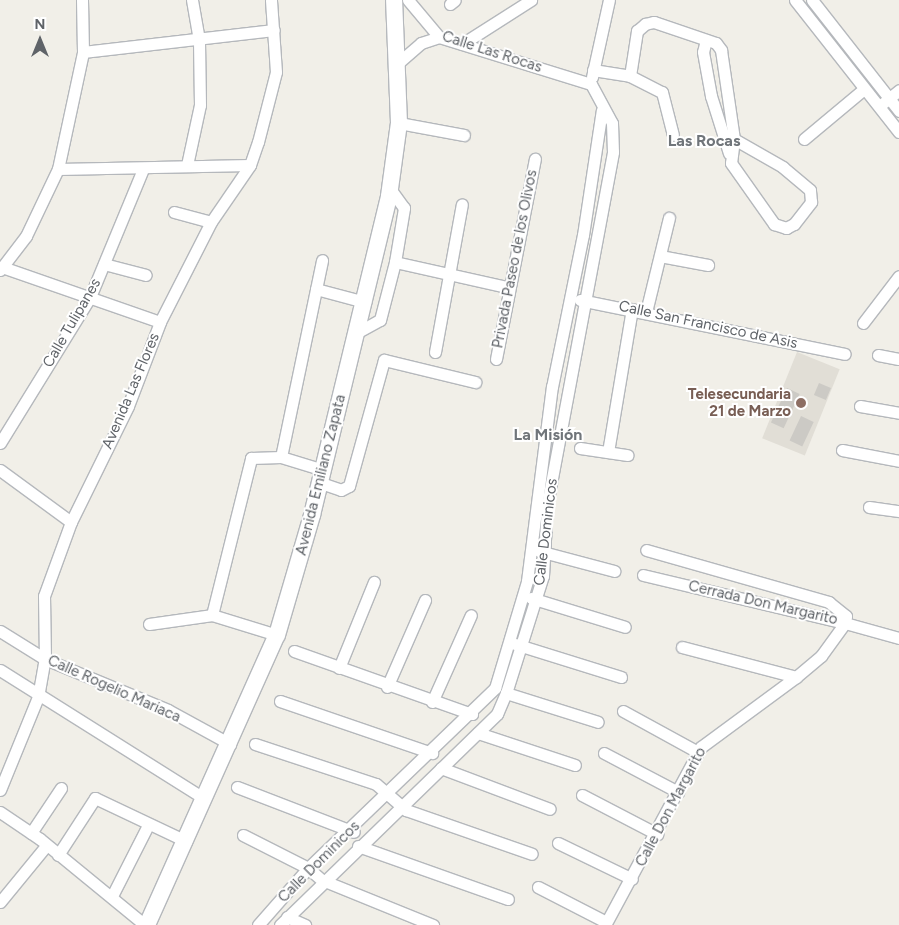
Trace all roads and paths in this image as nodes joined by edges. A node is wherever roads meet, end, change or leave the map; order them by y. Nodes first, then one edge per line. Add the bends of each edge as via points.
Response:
1 (82, 0) edge
2 (192, 0) edge
3 (271, 0) edge
4 (394, 0) edge
5 (408, 0) edge
6 (531, 0) edge
7 (609, 0) edge
8 (795, 0) edge
9 (812, 0) edge
10 (519, 4) edge
11 (274, 30) junction
12 (439, 37) junction
13 (199, 40) junction
14 (706, 40) junction
15 (462, 44) junction
16 (849, 46) junction
17 (83, 52) junction
18 (839, 54) junction
19 (398, 63) junction
20 (593, 70) junction
21 (630, 76) junction
22 (591, 84) junction
23 (864, 89) junction
24 (899, 90) edge
25 (888, 99) junction
26 (877, 108) junction
27 (602, 110) junction
28 (899, 111) edge
29 (399, 123) junction
30 (899, 132) edge
31 (464, 135) dead end
32 (673, 135) dead end
33 (734, 139) junction
34 (804, 139) dead end
35 (729, 153) junction
36 (535, 159) dead end
37 (250, 165) junction
38 (187, 166) junction
39 (58, 169) junction
40 (143, 169) junction
41 (390, 189) junction
42 (462, 204) dead end
43 (174, 212) dead end
44 (669, 218) dead end
45 (211, 222) junction
46 (660, 256) junction
47 (322, 260) dead end
48 (395, 262) junction
49 (104, 264) junction
50 (708, 265) dead end
51 (1, 269) edge
52 (448, 273) junction
53 (146, 275) dead end
54 (899, 276) edge
55 (507, 287) junction
56 (316, 289) junction
57 (90, 297) junction
58 (570, 298) junction
59 (585, 301) junction
60 (365, 302) junction
61 (632, 310) junction
62 (646, 312) junction
63 (160, 322) junction
64 (863, 323) dead end
65 (358, 332) junction
66 (435, 352) dead end
67 (845, 354) dead end
68 (878, 355) dead end
69 (496, 359) dead end
70 (899, 359) edge
71 (476, 382) dead end
72 (860, 406) dead end
73 (899, 413) edge
74 (544, 442) junction
75 (0, 443) edge
76 (558, 444) junction
77 (580, 448) dead end
78 (842, 450) dead end
79 (608, 452) junction
80 (627, 455) dead end
81 (281, 457) junction
82 (899, 461) edge
83 (0, 470) edge
84 (319, 475) junction
85 (869, 507) dead end
86 (899, 511) edge
87 (71, 522) junction
88 (530, 549) junction
89 (646, 550) dead end
90 (545, 552) junction
91 (614, 571) dead end
92 (643, 575) dead end
93 (374, 582) dead end
94 (523, 595) junction
95 (425, 600) dead end
96 (536, 600) junction
97 (471, 614) dead end
98 (212, 615) junction
99 (845, 623) junction
100 (149, 624) dead end
101 (625, 627) dead end
102 (0, 631) edge
103 (277, 635) junction
104 (899, 638) edge
105 (508, 641) junction
106 (522, 646) junction
107 (682, 647) dead end
108 (294, 651) dead end
109 (45, 659) junction
110 (339, 668) junction
111 (0, 670) edge
112 (621, 677) dead end
113 (796, 677) junction
114 (387, 687) junction
115 (506, 693) junction
116 (38, 698) junction
117 (280, 701) dead end
118 (432, 702) junction
119 (623, 711) dead end
120 (472, 714) junction
121 (598, 722) dead end
122 (478, 733) junction
123 (230, 744) junction
124 (255, 744) dead end
125 (698, 752) junction
126 (432, 753) junction
127 (604, 753) dead end
128 (575, 765) dead end
129 (440, 768) junction
130 (237, 787) dead end
131 (61, 788) dead end
132 (0, 790) edge
133 (678, 792) junction
134 (389, 794) junction
135 (582, 795) dead end
136 (205, 799) junction
137 (399, 806) junction
138 (550, 809) dead end
139 (0, 812) edge
140 (148, 825) junction
141 (350, 830) junction
142 (31, 833) junction
143 (657, 834) junction
144 (243, 835) dead end
145 (186, 841) junction
146 (362, 842) junction
147 (558, 842) dead end
148 (46, 846) junction
149 (532, 854) dead end
150 (58, 855) junction
151 (308, 868) junction
152 (322, 880) junction
153 (632, 880) junction
154 (538, 887) dead end
155 (112, 896) junction
156 (508, 899) dead end
157 (0, 902) edge
158 (283, 921) edge
159 (606, 923) edge
160 (146, 925) edge
161 (258, 925) edge
162 (305, 925) edge
163 (433, 925) edge

1 - 17 street
2 - 13 street
3 - 11 street, Avenida Las Flores
4 - 19 main road, Avenida Emiliano Zapata
5 - 12 street, Calle Las Rocas
6 - 10 street
7 - 20 street
8 - 18 street
9 - 16 street
10 - 15 street
11 - 13 street
11 - 37 street, Avenida Las Flores via 276,72 270,108
12 - 15 street, Calle Las Rocas
12 - 19 street via 421,43
13 - 17 street
13 - 38 street via 200,105
14 - 21 street via 654,22 645,24 637,31
14 - 33 street via 721,50
14 - 35 street via 703,52 711,96
15 - 22 street, Calle Las Rocas
16 - 18 street
16 - 25 street
17 - 39 street
18 - 23 street
19 - 29 main road, Avenida Emiliano Zapata
20 - 21 street
20 - 22 street
21 - 32 street via 662,92
22 - 27 street, Calle Dominicos
23 - 26 street
23 - 34 street
24 - 25 street
25 - 26 street
25 - 28 street
26 - 30 street
27 - 58 street, Calle Dominicos
27 - 59 street, Calle Dominicos via 615,132
29 - 31 street
29 - 41 main road, Avenida Emiliano Zapata
33 - 35 street
33 - 35 street via 784,167 810,190 811,202 794,224 786,228 774,224 731,163
36 - 55 street, Privada Paseo de los Olivos
37 - 38 street
37 - 45 street, Avenida Las Flores
38 - 40 street
39 - 40 street
39 - 51 street via 26,236
40 - 49 street, Calle Tulipanes
41 - 48 street via 404,208
41 - 60 main road, Avenida Emiliano Zapata
42 - 52 street
43 - 45 street
44 - 46 street
45 - 63 street, Avenida Las Flores
46 - 50 street
46 - 62 street
47 - 56 street
48 - 52 street
48 - 65 street via 380,320
49 - 53 street
49 - 57 street, Calle Tulipanes
51 - 57 street
52 - 55 street
52 - 66 street
54 - 64 street
55 - 69 street, Privada Paseo de los Olivos
56 - 60 street
56 - 81 street
57 - 63 street
57 - 75 street, Calle Tulipanes
58 - 59 street, Calle San Francisco de Asis
58 - 74 street, Calle Dominicos
59 - 61 street, Calle San Francisco de Asis
59 - 76 street, Calle Dominicos
60 - 65 main road, Avenida Emiliano Zapata
61 - 62 street, Calle San Francisco de Asis
61 - 79 street
62 - 67 street, Calle San Francisco de Asis
63 - 87 street, Avenida Las Flores via 128,406
65 - 84 main road, Avenida Emiliano Zapata
68 - 70 street
71 - 84 street via 384,360 349,486 341,490
72 - 73 street
74 - 76 street
74 - 88 street, Calle Dominicos
76 - 90 street, Calle Dominicos
77 - 79 street
78 - 82 street
79 - 80 street
81 - 84 street
81 - 98 street via 251,458
83 - 87 street
84 - 103 main road, Avenida Emiliano Zapata
85 - 86 street
87 - 109 street, Avenida Las Flores via 44,596
88 - 90 street
88 - 94 street, Calle Dominicos
89 - 99 street, Cerrada Don Margarito via 829,602 846,616
90 - 91 street
90 - 96 street, Calle Dominicos
92 - 99 street, Cerrada Don Margarito
93 - 110 street
94 - 96 street
94 - 105 street, Calle Dominicos
95 - 114 street
96 - 101 street
96 - 106 street, Calle Dominicos
97 - 118 street
98 - 100 street
98 - 103 street
99 - 104 street
99 - 113 street, Calle Don Margarito via 821,656
102 - 109 street, Calle Rogelio Mariaca
103 - 123 main road, Avenida Emiliano Zapata
105 - 106 street
105 - 120 street, Calle Dominicos via 495,688
106 - 112 street
106 - 115 street, Calle Dominicos
107 - 113 street
108 - 110 street
109 - 116 street, Avenida Las Flores
109 - 123 street, Calle Rogelio Mariaca via 168,710
110 - 114 street
111 - 116 street
113 - 125 street, Calle Don Margarito via 717,732
114 - 118 street
115 - 121 street
115 - 122 street, Calle Dominicos via 497,714
116 - 132 street, Avenida Las Flores
116 - 136 street via 111,736
117 - 126 street
118 - 120 street
119 - 125 street
120 - 126 street, Calle Dominicos
122 - 128 street
122 - 129 street, Calle Dominicos
123 - 136 main road, Avenida Emiliano Zapata
124 - 134 street via 376,784
125 - 133 street, Calle Don Margarito
126 - 134 street, Calle Dominicos
127 - 133 street
129 - 137 street, Calle Dominicos
129 - 138 street
130 - 141 street
131 - 142 street
133 - 143 street, Calle Don Margarito
134 - 137 street
134 - 141 street, Calle Dominicos
135 - 143 street
136 - 145 main road, Avenida Emiliano Zapata
137 - 146 street, Calle Dominicos
137 - 149 street
139 - 142 street
140 - 145 street
140 - 150 street via 95,798
140 - 155 street
141 - 146 street
141 - 151 street, Calle Dominicos
142 - 148 street
143 - 153 street, Calle Don Margarito
144 - 151 street
145 - 160 main road, Avenida Emiliano Zapata
146 - 152 street, Calle Dominicos
146 - 156 street
147 - 153 street
148 - 150 street
148 - 157 street
150 - 155 street
151 - 152 street
151 - 161 street, Calle Dominicos
152 - 158 street, Calle Dominicos
152 - 163 street
153 - 159 street, Calle Don Margarito
154 - 159 street
155 - 160 street
158 - 162 street

